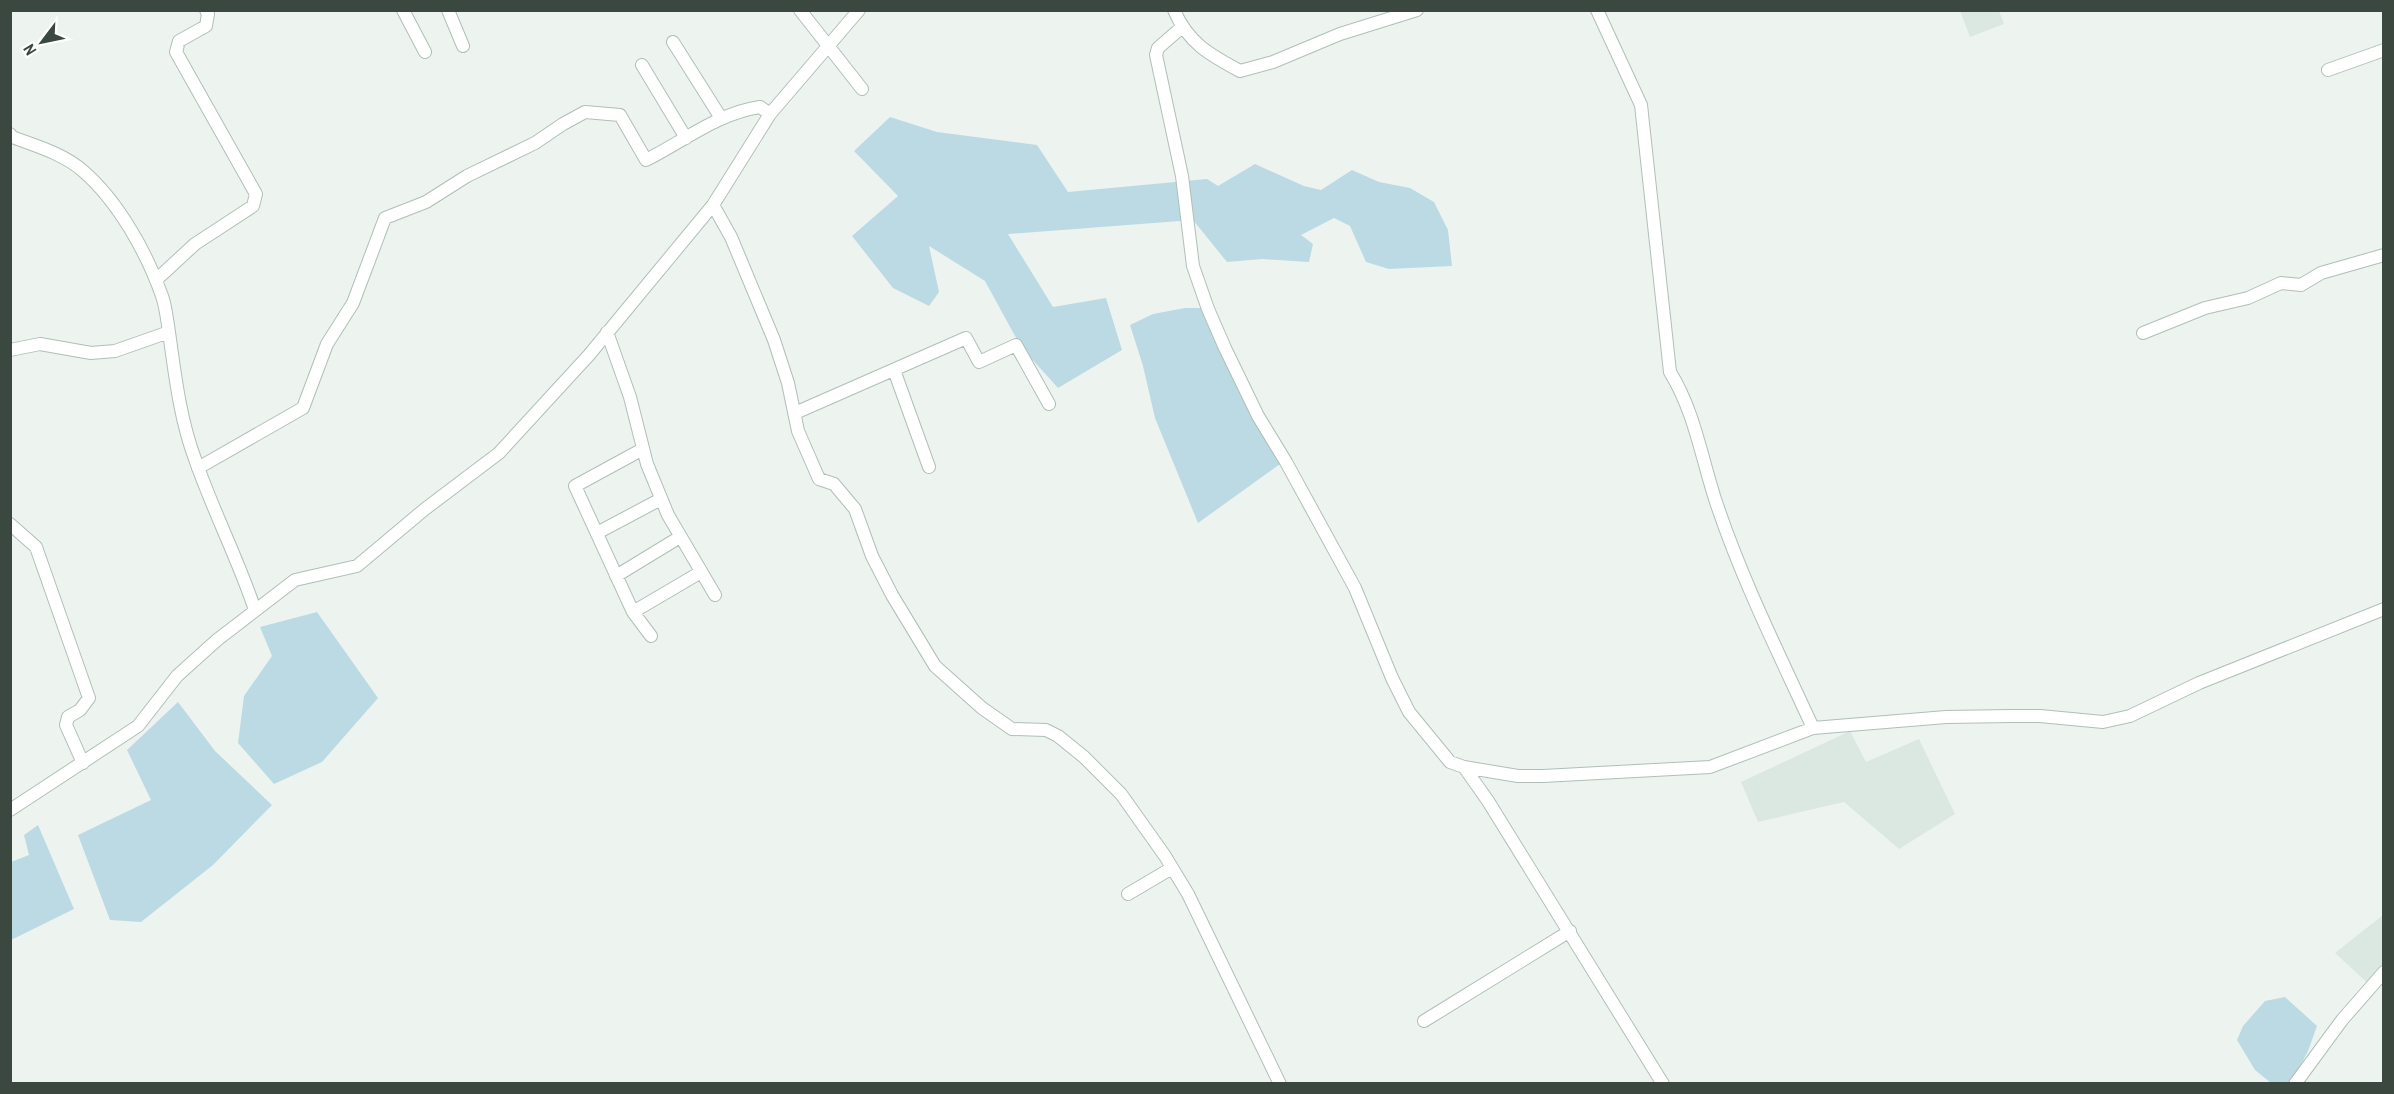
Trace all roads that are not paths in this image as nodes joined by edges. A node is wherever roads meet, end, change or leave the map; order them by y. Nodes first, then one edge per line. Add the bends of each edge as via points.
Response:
1 (206, 10) edge
2 (403, 10) edge
3 (448, 10) edge
4 (800, 10) edge
5 (859, 10) edge
6 (1174, 10) edge
7 (1417, 10) edge
8 (1597, 10) edge
9 (1181, 28) junction
10 (673, 42) dead end
11 (829, 45) junction
12 (463, 46) dead end
13 (2384, 50) edge
14 (425, 52) dead end
15 (642, 65) dead end
16 (2328, 70) dead end
17 (862, 89) dead end
18 (770, 114) junction
19 (721, 118) junction
20 (10, 134) edge
21 (686, 138) junction
22 (713, 205) junction
23 (2384, 255) edge
24 (156, 280) junction
25 (169, 332) junction
26 (607, 332) junction
27 (2143, 333) dead end
28 (10, 350) edge
29 (894, 370) junction
30 (1049, 404) dead end
31 (795, 414) junction
32 (643, 448) junction
33 (929, 467) dead end
34 (198, 468) junction
35 (661, 499) junction
36 (10, 524) edge
37 (597, 533) junction
38 (680, 537) junction
39 (701, 572) junction
40 (616, 576) junction
41 (715, 596) dead end
42 (2384, 609) edge
43 (255, 610) junction
44 (633, 612) junction
45 (651, 636) dead end
46 (1813, 728) junction
47 (83, 763) junction
48 (1464, 767) junction
49 (10, 810) edge
50 (1172, 868) junction
51 (1128, 894) dead end
52 (1570, 931) junction
53 (2384, 972) edge
54 (1424, 1021) dead end
55 (1280, 1083) edge
56 (1663, 1083) edge
57 (2295, 1083) edge

1 - 24 street via 206,26 179,42 176,52 256,194 254,206 195,244
2 - 14 street
3 - 12 street
4 - 11 street
5 - 11 street
6 - 9 street
7 - 9 street via 1240,71 1207,53
8 - 46 street via 1641,105 1670,372 1683,393 1743,575
9 - 48 street via 1158,48 1156,55 1182,176 1193,266 1208,309 1258,416 1355,588 1409,712 1450,762
10 - 19 street
11 - 17 street
11 - 18 street
13 - 16 street
15 - 21 street
18 - 19 street via 760,106
18 - 22 street
19 - 21 street
20 - 24 street via 83,171 135,234
21 - 34 street via 646,160 620,115 585,112 426,202 385,218 353,303 327,344 303,408
22 - 26 street
22 - 31 street via 731,237 774,340
23 - 27 street via 2321,273 2301,285 2282,283
24 - 25 street
25 - 28 street via 115,351 91,353 40,344
25 - 34 street via 179,398
26 - 32 street
26 - 43 street via 499,453 357,566 295,580
29 - 30 street via 966,338 979,362 1016,345
29 - 31 street
29 - 33 street
31 - 50 street via 798,431 819,479 834,484 855,509 872,556 935,666 1012,729 1046,730 1084,757 1121,794
32 - 35 street
32 - 37 street via 575,486
34 - 43 street
35 - 37 street
35 - 38 street
36 - 47 street via 36,547 89,698 68,717 66,725
37 - 40 street
38 - 39 street
38 - 40 street
39 - 41 street
39 - 44 street
40 - 44 street
42 - 46 street via 2199,683 2130,716 2103,722 2040,716 1946,717
43 - 47 street via 177,676 138,726
44 - 45 street
46 - 48 street via 1710,767 1543,776
47 - 49 street
48 - 52 street
50 - 51 street
50 - 55 street
52 - 54 street
52 - 56 street
53 - 57 street

